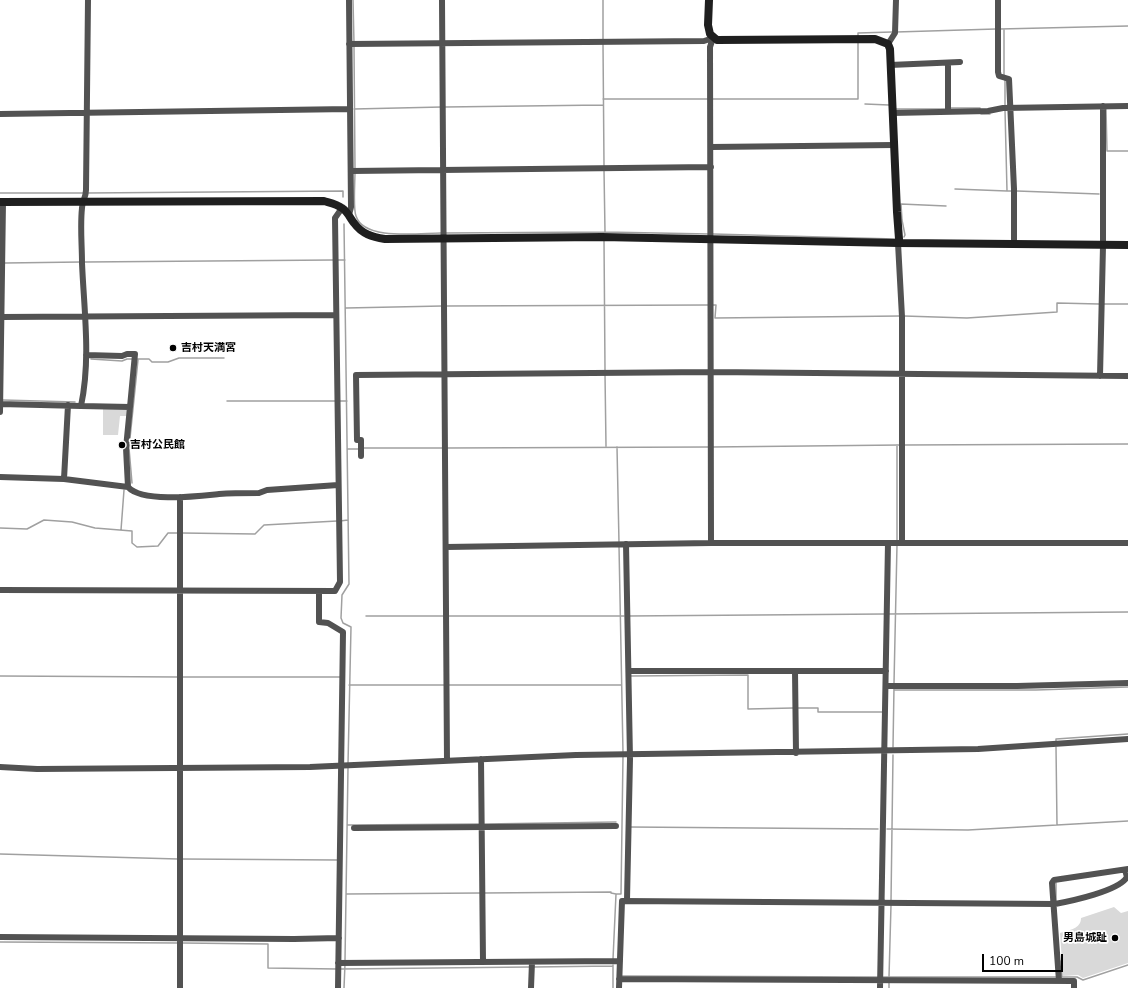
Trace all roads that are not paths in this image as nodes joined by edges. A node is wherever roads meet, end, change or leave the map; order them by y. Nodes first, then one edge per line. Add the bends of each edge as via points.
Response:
1 (88, 0) edge
2 (349, 0) edge
3 (442, 0) edge
4 (709, 0) edge
5 (896, 0) edge
6 (998, 0) edge
7 (713, 38) junction
8 (443, 43) junction
9 (352, 44) junction
10 (888, 44) junction
11 (960, 62) dead end
12 (948, 63) junction
13 (890, 65) junction
14 (1128, 106) edge
15 (1007, 108) junction
16 (1103, 108) junction
17 (350, 109) junction
18 (892, 109) junction
19 (948, 109) junction
20 (87, 113) junction
21 (0, 114) edge
22 (894, 145) junction
23 (711, 147) junction
24 (711, 167) junction
25 (444, 169) junction
26 (354, 171) junction
27 (85, 196) junction
28 (1, 202) edge
29 (346, 211) junction
30 (444, 235) junction
31 (711, 236) junction
32 (898, 243) junction
33 (1014, 244) junction
34 (1128, 245) edge
35 (1103, 246) junction
36 (336, 315) junction
37 (84, 316) junction
38 (1, 317) junction
39 (0, 330) edge
40 (86, 355) junction
41 (711, 372) junction
42 (445, 374) junction
43 (902, 374) junction
44 (1100, 376) junction
45 (1128, 376) edge
46 (0, 398) edge
47 (0, 404) edge
48 (68, 405) junction
49 (81, 406) junction
50 (130, 407) junction
51 (0, 412) edge
52 (361, 452) dead end
53 (0, 477) edge
54 (64, 479) junction
55 (338, 485) junction
56 (128, 487) junction
57 (180, 497) junction
58 (711, 543) junction
59 (888, 543) junction
60 (899, 543) junction
61 (1128, 543) edge
62 (621, 544) junction
63 (446, 547) junction
64 (0, 590) edge
65 (180, 591) junction
66 (319, 591) junction
67 (795, 671) junction
68 (886, 671) junction
69 (629, 674) junction
70 (1128, 683) edge
71 (891, 686) junction
72 (1128, 739) edge
73 (884, 751) junction
74 (796, 753) junction
75 (625, 754) junction
76 (481, 759) junction
77 (447, 761) junction
78 (345, 766) junction
79 (0, 767) edge
80 (180, 768) junction
81 (482, 824) junction
82 (616, 826) dead end
83 (354, 828) dead end
84 (1127, 869) edge
85 (627, 900) junction
86 (881, 903) junction
87 (1056, 903) junction
88 (0, 937) edge
89 (339, 938) junction
90 (180, 941) junction
91 (615, 961) junction
92 (483, 962) junction
93 (341, 965) junction
94 (532, 965) junction
95 (619, 977) junction
96 (884, 979) junction
97 (1059, 981) junction
98 (180, 988) edge
99 (338, 988) edge
100 (531, 988) edge
101 (619, 988) edge
102 (880, 988) edge
103 (1074, 988) edge

1 - 20 street
2 - 9 street
3 - 8 street
4 - 7 street via 708,25
5 - 10 street via 895,32
6 - 15 street via 998,72 999,76 1009,79
7 - 8 street via 704,41
7 - 10 street via 725,41 875,39
7 - 23 street via 710,46
8 - 9 street
8 - 25 street
9 - 17 street
10 - 13 street
11 - 12 street
12 - 13 street
12 - 19 street
13 - 18 street
14 - 16 street
15 - 16 street
15 - 19 street via 980,111
15 - 33 street via 1014,189
16 - 35 street
17 - 20 street
17 - 26 street
18 - 19 street
18 - 22 street
20 - 21 street
20 - 27 street
22 - 23 street
22 - 32 street via 896,212 900,239
23 - 24 street
24 - 25 street
24 - 31 street
25 - 26 street
25 - 30 street
26 - 29 street via 351,207
27 - 28 street
27 - 29 street via 311,200 336,204
27 - 37 street via 82,206
28 - 38 street
29 - 30 street via 359,229 374,238
29 - 36 street via 335,218
30 - 31 street
30 - 42 street
31 - 32 street
31 - 41 street
32 - 33 street
32 - 43 street
33 - 35 street
34 - 35 street
35 - 44 street
36 - 37 street
36 - 55 street
37 - 38 street
37 - 40 street
38 - 39 street
39 - 46 street
40 - 49 street
40 - 50 street via 135,354
41 - 42 street
41 - 43 street
41 - 58 street
42 - 52 street via 356,375 357,440 361,440
42 - 63 street
43 - 44 street
43 - 60 street via 903,449
44 - 45 street
46 - 47 street
47 - 48 street
47 - 51 street
48 - 49 street
48 - 54 street
49 - 50 street
50 - 56 street via 126,448
53 - 54 street
54 - 56 street
55 - 57 street
55 - 66 street via 340,582 335,591
56 - 57 street via 146,496
57 - 65 street
58 - 59 street
58 - 62 street
59 - 60 street
59 - 68 street
60 - 61 street
62 - 63 street
62 - 69 street
63 - 77 street
64 - 65 street
65 - 66 street
65 - 80 street
66 - 78 street via 319,622 328,623 343,632
67 - 68 street
67 - 69 street
67 - 74 street
68 - 71 street
69 - 75 street
70 - 71 street
71 - 73 street via 885,712
72 - 73 street via 978,749
73 - 74 street
73 - 86 street
74 - 75 street
75 - 76 street
75 - 85 street via 629,827
76 - 77 street
76 - 81 street
77 - 78 street
78 - 80 street
78 - 89 street via 339,860
79 - 80 street
80 - 90 street
81 - 82 street
81 - 83 street
81 - 92 street
84 - 87 street via 1125,881 1101,893
84 - 87 street via 1054,880 1052,883
85 - 86 street
85 - 91 street via 622,901
86 - 87 street
86 - 96 street
87 - 97 street
88 - 90 street
89 - 90 street
89 - 93 street
90 - 98 street
91 - 94 street
91 - 95 street
92 - 93 street
92 - 94 street
93 - 99 street
94 - 100 street
95 - 96 street
95 - 101 street
96 - 97 street
96 - 102 street
97 - 103 street via 1074,981

